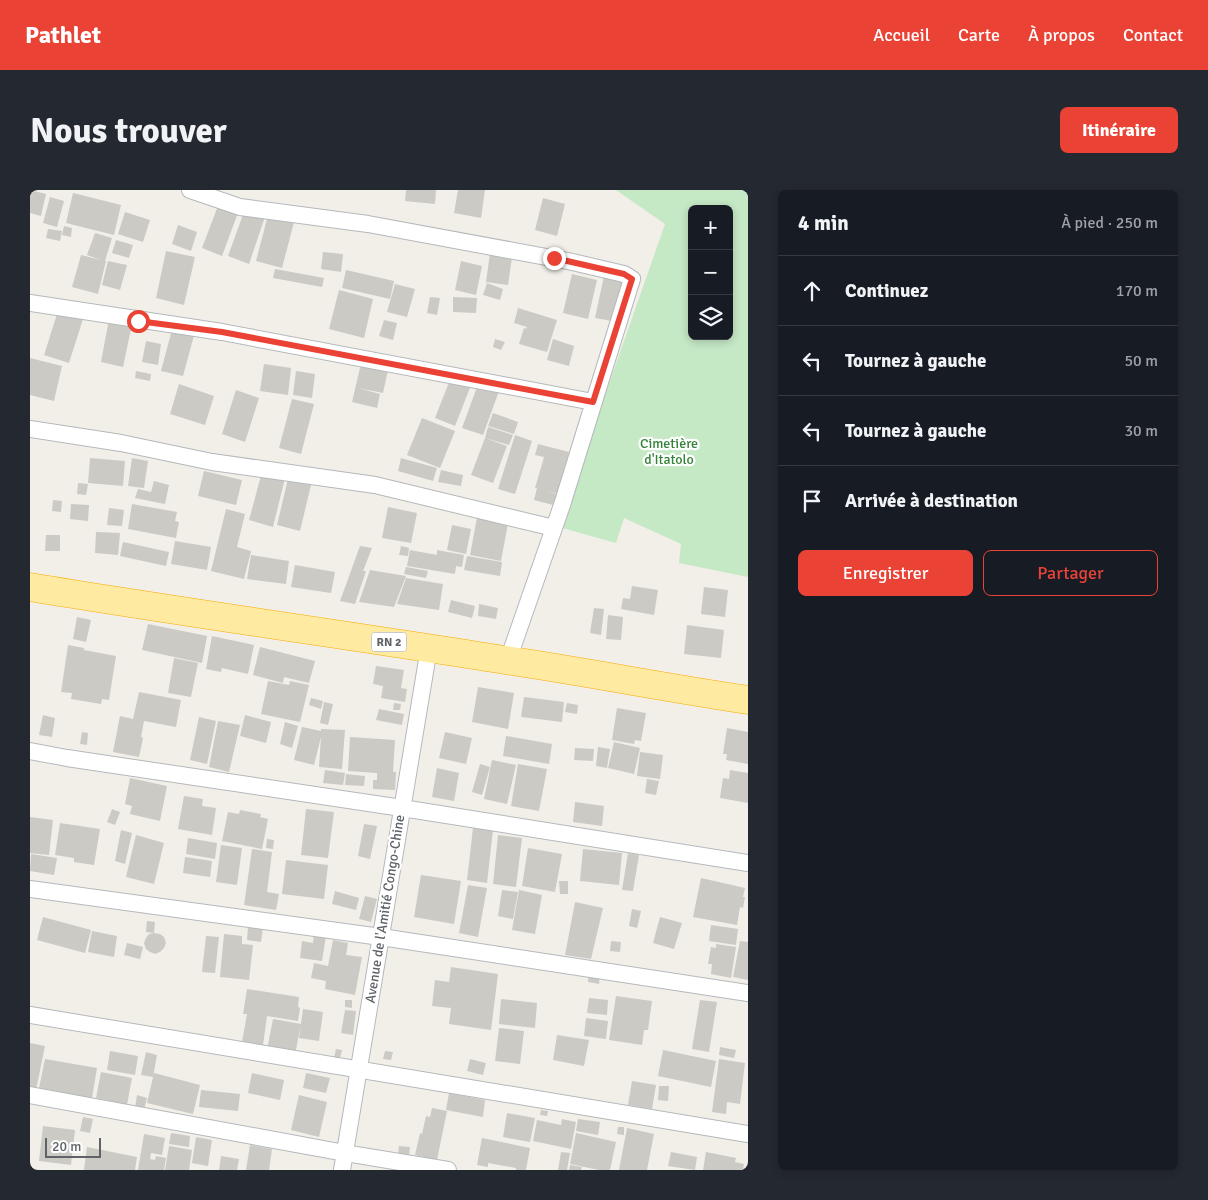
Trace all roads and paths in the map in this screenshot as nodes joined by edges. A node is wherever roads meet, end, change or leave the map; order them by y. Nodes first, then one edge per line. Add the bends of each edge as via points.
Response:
1 (190, 190) edge
2 (30, 303) edge
3 (593, 402) junction
4 (30, 429) edge
5 (554, 528) junction
6 (30, 587) edge
7 (429, 648) junction
8 (508, 660) junction
9 (748, 700) edge
10 (30, 751) edge
11 (402, 808) junction
12 (748, 863) edge
13 (30, 890) edge
14 (381, 936) junction
15 (748, 993) edge
16 (30, 1015) edge
17 (358, 1071) junction
18 (30, 1095) edge
19 (748, 1134) edge
20 (345, 1153) junction
21 (342, 1170) edge
22 (448, 1170) edge

1 - 3 street via 250,209 363,223 568,261 629,276 632,283
2 - 3 street via 222,332
3 - 5 street
4 - 5 street via 249,468 357,482
5 - 8 street
6 - 7 highway, RN 2
7 - 8 highway, RN 2
7 - 11 street, Avenue de l'Amitié Congo-Chine
8 - 9 highway, RN 2
10 - 11 street
11 - 12 street
11 - 14 street, Avenue de l'Amitié Congo-Chine
13 - 14 street
14 - 15 street
14 - 17 street, Avenue de l'Amitié Congo-Chine
16 - 17 street
17 - 19 street
17 - 20 street, Avenue de l'Amitié Congo-Chine
18 - 20 street
20 - 21 street, Avenue de l'Amitié Congo-Chine
20 - 22 street

